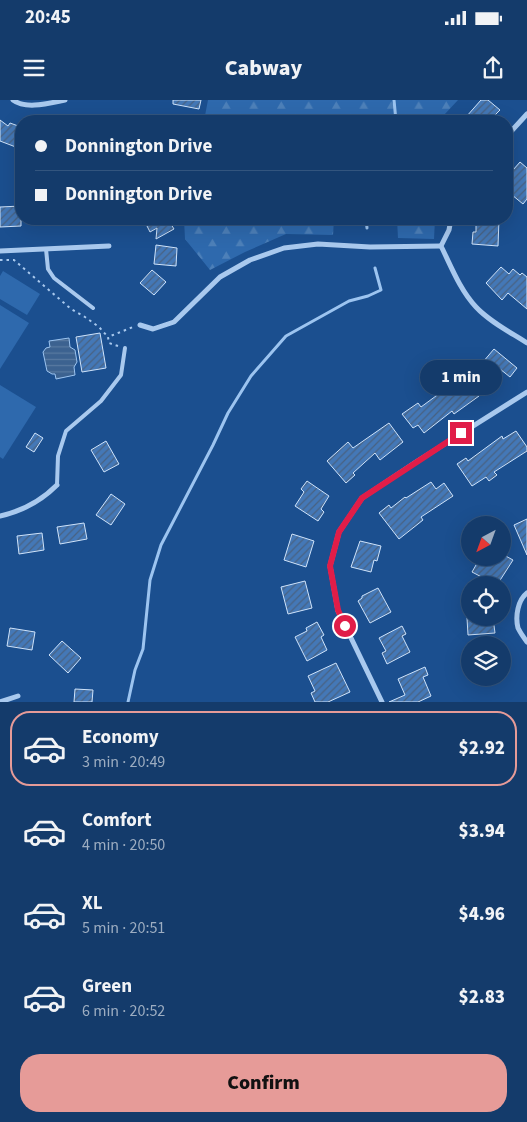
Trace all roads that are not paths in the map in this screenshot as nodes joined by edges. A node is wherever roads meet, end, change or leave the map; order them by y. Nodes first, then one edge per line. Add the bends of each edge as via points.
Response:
1 (13, 100) edge
2 (65, 100) edge
3 (527, 114) edge
4 (513, 129) edge
5 (450, 225) edge
6 (109, 246) dead end
7 (441, 246) junction
8 (46, 249) junction
9 (0, 251) edge
10 (93, 308) dead end
11 (140, 325) road end
12 (527, 343) edge
13 (125, 348) road end
14 (527, 392) edge
15 (58, 485) joint
16 (0, 516) edge
17 (527, 593) edge
18 (527, 642) edge
19 (18, 696) dead end
20 (0, 702) edge
21 (382, 702) edge

1 - 2 street via 28,105
3 - 4 street
5 - 7 street
6 - 8 street
7 - 11 street via 318,244 284,248 250,260 220,277 174,322 154,329
7 - 12 street via 466,295 477,308
8 - 9 street
8 - 10 lane via 48,269 54,278
13 - 15 lane via 121,375 101,401 66,431 58,456
14 - 21 street via 362,498 339,532 330,566 338,610
15 - 16 street via 32,505
17 - 18 street via 517,612 518,628
19 - 20 street

